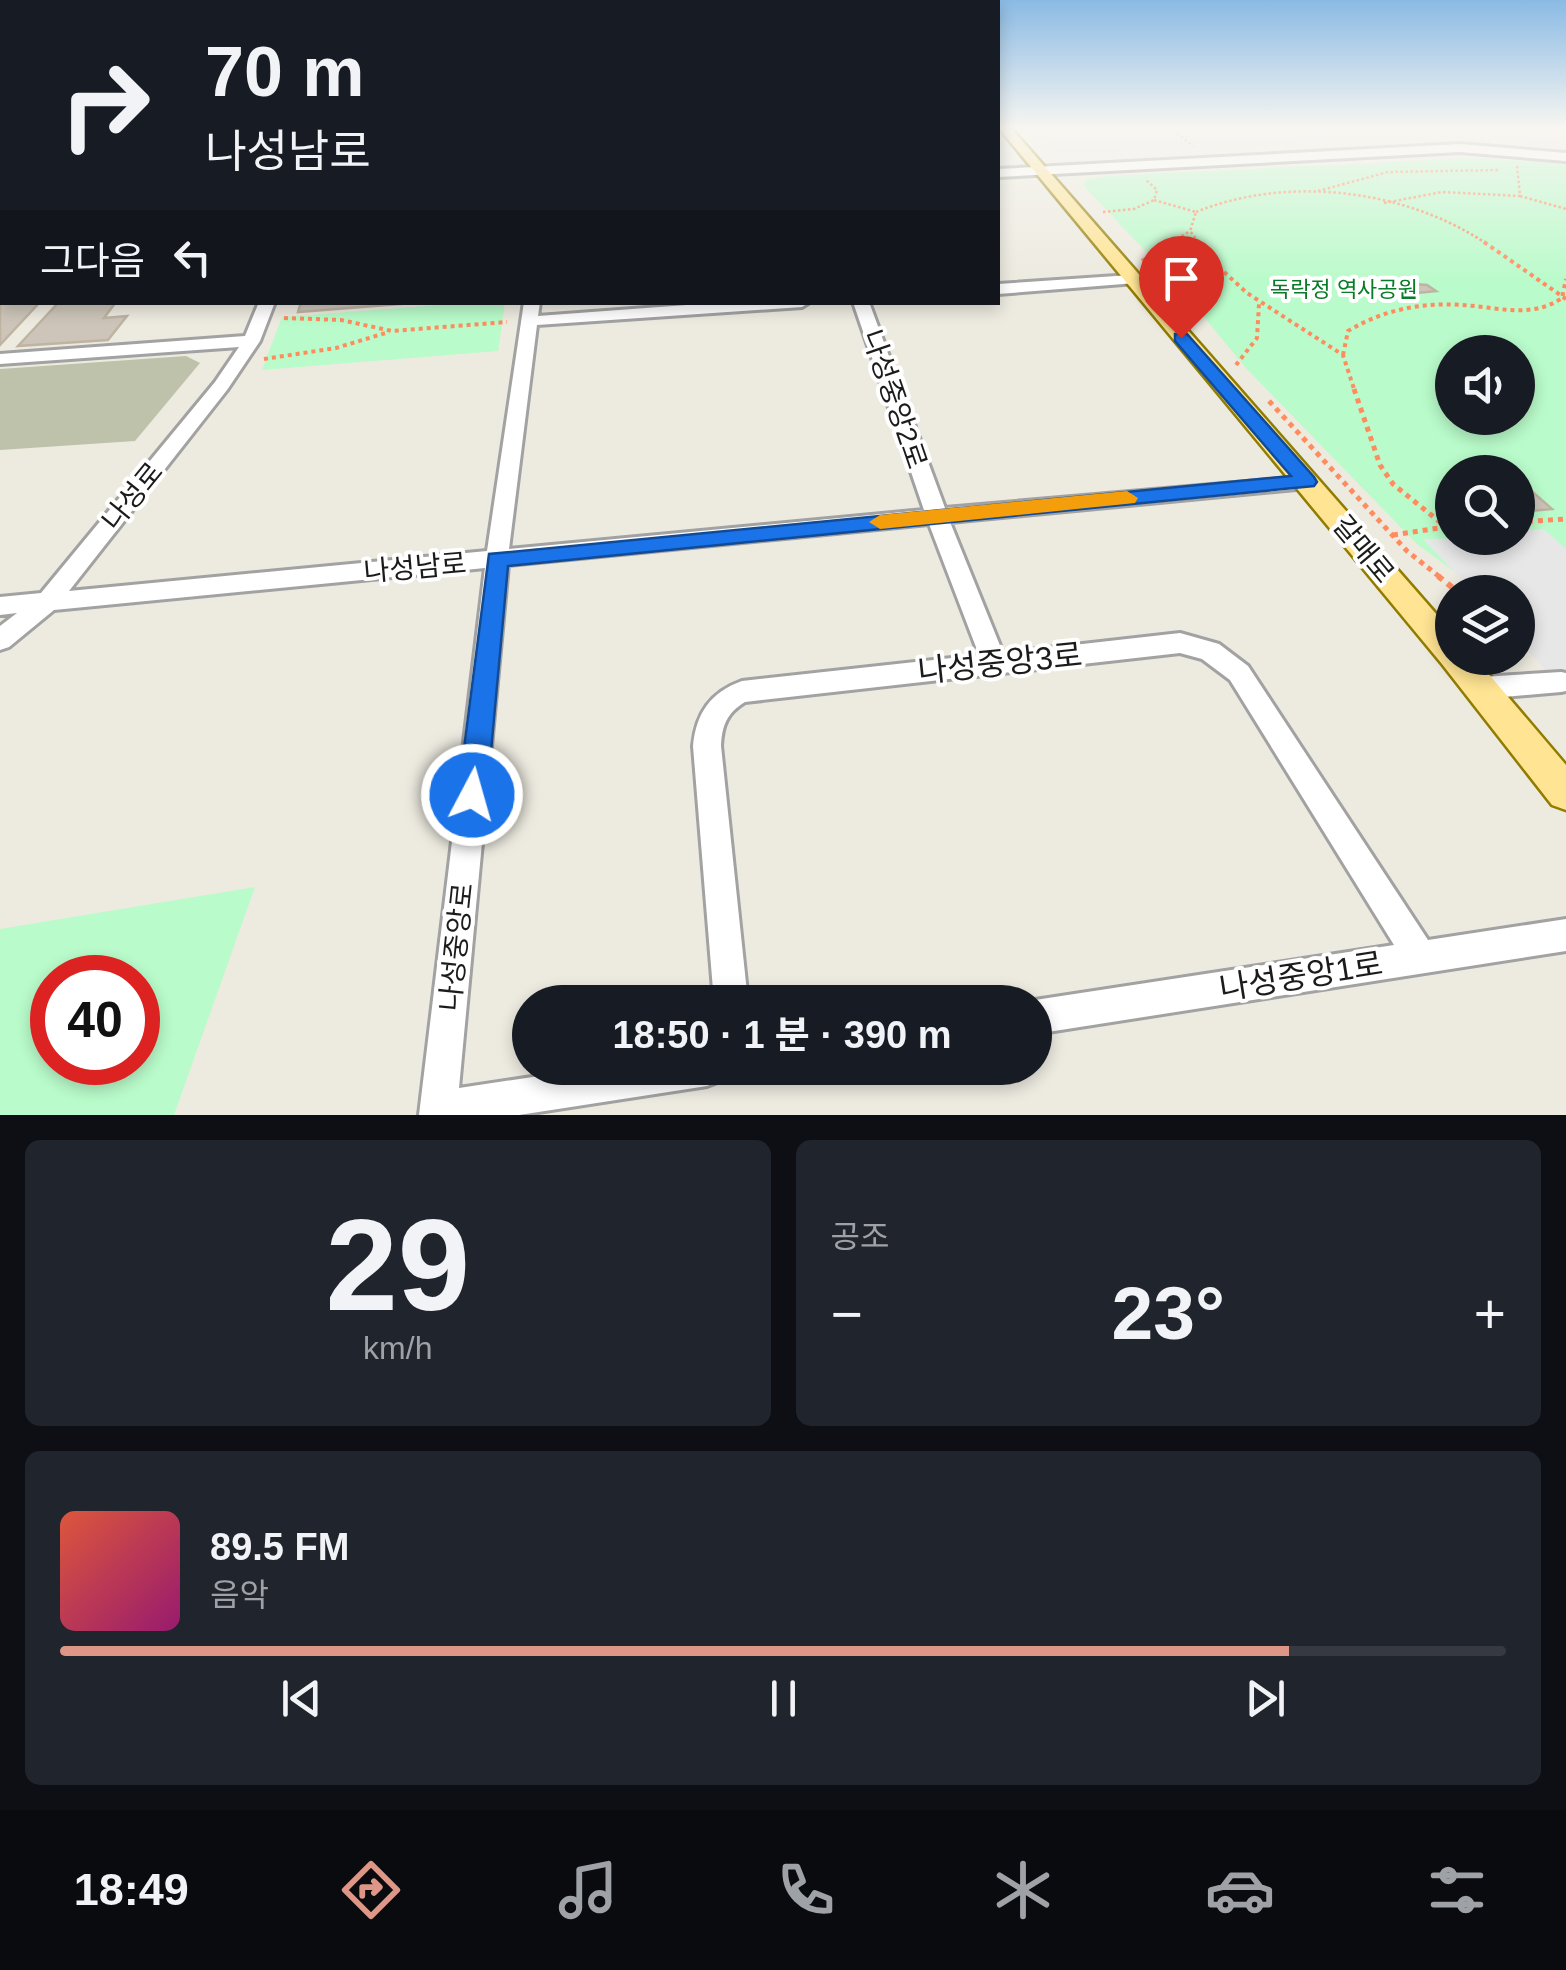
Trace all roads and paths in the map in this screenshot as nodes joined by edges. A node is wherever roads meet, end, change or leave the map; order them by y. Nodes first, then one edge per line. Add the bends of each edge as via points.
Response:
1 (1045, 179) edge
2 (1144, 179) edge
3 (1366, 179) edge
4 (1517, 179) edge
5 (1315, 192) junction
6 (1520, 196) junction
7 (1154, 200) junction
8 (1383, 203) junction
9 (1096, 206) dead end
10 (1566, 209) edge
11 (1103, 212) junction
12 (1196, 212) junction
13 (1114, 224) dead end
14 (1190, 231) junction
15 (1140, 271) junction
16 (1566, 278) edge
17 (1000, 289) edge
18 (1564, 298) edge
19 (1258, 302) junction
20 (266, 305) edge
21 (738, 305) edge
22 (863, 305) edge
23 (523, 315) edge
24 (284, 318) dead end
25 (392, 331) junction
26 (252, 340) junction
27 (1343, 355) junction
28 (0, 359) edge
29 (264, 359) dead end
30 (1236, 365) dead end
31 (1262, 393) dead end
32 (1307, 482) junction
33 (1435, 515) edge
34 (937, 516) junction
35 (1565, 519) edge
36 (1535, 521) edge
37 (1435, 528) edge
38 (1393, 535) junction
39 (498, 559) junction
40 (1439, 575) edge
41 (47, 602) junction
42 (0, 606) edge
43 (1435, 634) edge
44 (0, 640) edge
45 (996, 664) junction
46 (1470, 675) edge
47 (1561, 682) dead end
48 (1481, 688) junction
49 (1566, 793) edge
50 (1566, 936) edge
51 (1421, 958) junction
52 (729, 985) edge
53 (1052, 1014) edge
54 (603, 1085) edge
55 (439, 1112) edge

1 - 15 main road, 갈매로
2 - 7 path via 1157,190
3 - 5 path
4 - 6 path
5 - 8 path
5 - 12 path via 1252,192
6 - 8 path via 1442,192
6 - 10 path
7 - 11 path
7 - 12 path
8 - 18 path via 1469,233
9 - 11 path
11 - 13 path
12 - 14 path
14 - 15 path
14 - 19 path
15 - 17 street
15 - 32 main road, 갈매로
16 - 18 path
18 - 27 path via 1543,308 1440,306 1383,314 1348,330
19 - 27 path
19 - 30 path via 1260,335
20 - 26 street, 나성로
21 - 23 street
22 - 34 street, 나성중앙2로
23 - 25 path
23 - 39 street, 나성중앙로
24 - 25 path
25 - 29 path
26 - 28 street
26 - 41 street, 나성로
27 - 33 path via 1380,465 1393,484
31 - 38 path
32 - 34 street, 나성남로
32 - 43 main road, 갈매로
34 - 39 street, 나성남로
34 - 45 street, 나성중앙2로
35 - 36 path
37 - 38 path
38 - 40 path
39 - 41 street, 나성남로
39 - 55 street, 나성중앙로
41 - 42 street, 나성남로
41 - 44 street, 나성로
45 - 51 street, 나성중앙3로 via 1180,643 1232,664
45 - 52 street, 나성중앙3로 via 742,692 720,704 707,746
46 - 48 main road, 갈매로
47 - 48 street
48 - 49 main road, 갈매로
50 - 51 street, 나성중앙1로
51 - 53 street, 나성중앙1로
54 - 55 street

